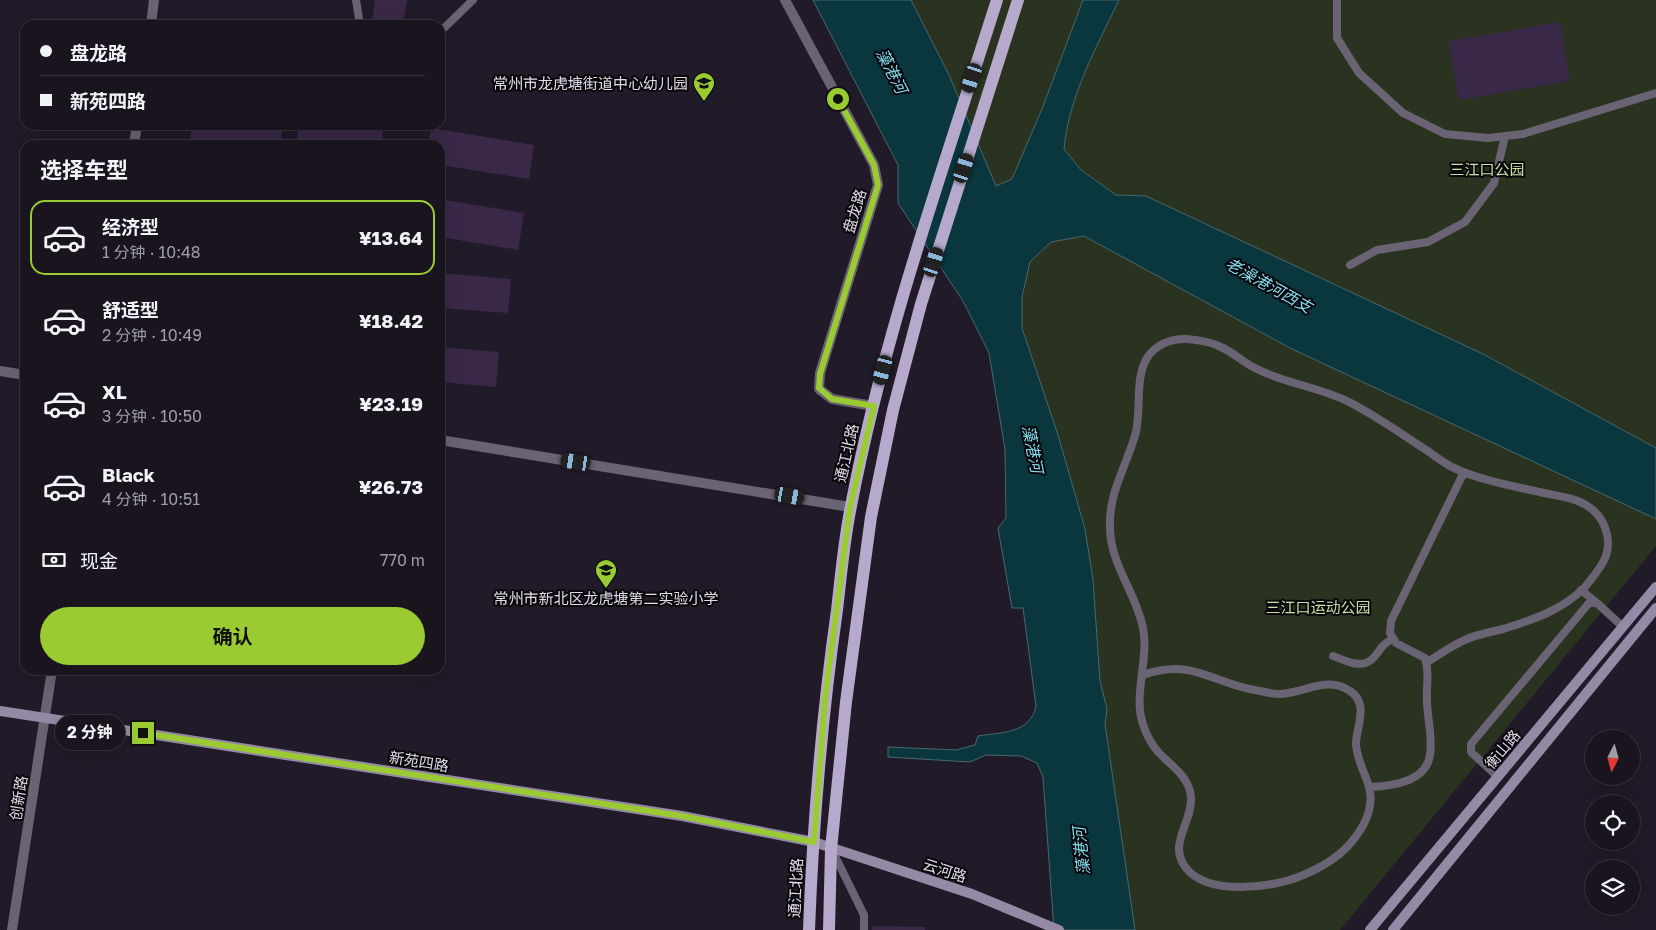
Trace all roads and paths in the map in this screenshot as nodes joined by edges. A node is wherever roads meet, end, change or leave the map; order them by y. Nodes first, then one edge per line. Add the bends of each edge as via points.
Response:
1 (154, 0) edge
2 (356, 0) edge
3 (473, 0) edge
4 (785, 0) edge
5 (997, 0) edge
6 (1018, 0) edge
7 (1337, 0) edge
8 (152, 20) edge
9 (359, 20) edge
10 (445, 27) edge
11 (1656, 93) edge
12 (1505, 136) junction
13 (1350, 265) dead end
14 (0, 371) edge
15 (20, 373) edge
16 (874, 406) junction
17 (445, 441) edge
18 (1463, 474) dead end
19 (850, 507) junction
20 (1656, 587) edge
21 (1581, 590) junction
22 (1597, 603) junction
23 (1656, 608) edge
24 (1623, 627) junction
25 (1393, 639) junction
26 (1333, 656) dead end
27 (1426, 663) junction
28 (51, 675) edge
29 (1143, 675) junction
30 (0, 711) edge
31 (45, 718) junction
32 (1498, 777) junction
33 (1370, 787) junction
34 (814, 842) junction
35 (831, 849) junction
36 (12, 930) edge
37 (809, 930) edge
38 (828, 930) edge
39 (864, 930) edge
40 (1059, 930) edge
41 (1370, 930) edge
42 (1393, 930) edge

1 - 8 street
2 - 9 lane
3 - 10 lane
4 - 16 street, 盘龙路 via 874,165 878,185 820,374 819,388 832,399
5 - 16 main road, 通江北路 via 915,256
6 - 35 main road via 928,281 893,410 871,517 846,702
7 - 12 lane via 1337,38 1359,73 1403,113 1445,134 1488,138
11 - 12 lane via 1523,134
12 - 13 lane via 1494,183 1465,222 1428,242 1377,250
14 - 15 street
16 - 19 main road, 通江北路
17 - 19 street
18 - 25 lane via 1391,621
19 - 34 main road, 通江北路 via 825,698
20 - 24 street, 衡山路
21 - 22 lane
21 - 27 lane via 1542,616 1468,638
21 - 29 lane via 1607,554 1606,528 1592,508 1569,498 1527,490 1454,468 1348,401 1279,379 1250,366 1224,348 1179,338 1160,344 1147,358 1142,373 1137,429 1110,512 1112,543 1143,627
22 - 24 lane
22 - 32 lane via 1589,603 1470,744 1471,752
23 - 42 street, 衡山路
24 - 32 street, 衡山路
25 - 26 lane via 1384,644 1371,661 1362,664
25 - 27 lane via 1425,658
27 - 33 lane via 1429,671 1430,757 1422,771 1407,781
28 - 31 street, 创新路
29 - 33 lane via 1156,670 1193,669 1223,682 1279,694 1330,683 1348,689 1358,697 1361,710 1356,745 1360,766
29 - 33 lane via 1140,715 1146,733 1155,749 1187,781 1192,802 1179,839 1179,855 1198,880 1216,885 1264,886 1299,877 1325,864 1346,849 1360,831 1372,800
30 - 31 street, 新苑四路
31 - 34 street, 新苑四路 via 682,816
31 - 36 street, 创新路
32 - 41 street, 衡山路
34 - 35 street, 新苑四路
34 - 37 main road, 通江北路
35 - 38 main road
35 - 39 lane via 864,915
35 - 40 street, 云河路 via 972,894

